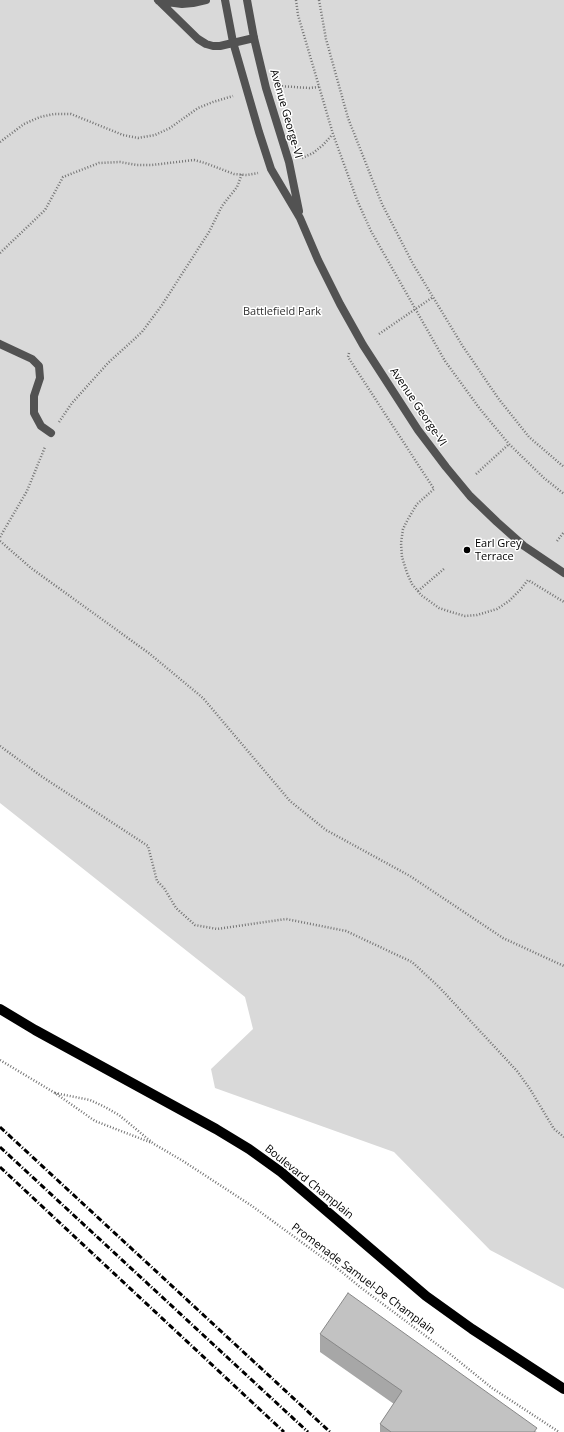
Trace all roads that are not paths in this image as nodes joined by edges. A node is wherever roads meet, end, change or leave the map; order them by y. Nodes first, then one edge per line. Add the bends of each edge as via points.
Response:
1 (158, 0) edge
2 (206, 0) edge
3 (225, 0) edge
4 (246, 0) edge
5 (254, 38) junction
6 (233, 42) junction
7 (300, 218) junction
8 (0, 344) edge
9 (51, 433) road end
10 (564, 573) edge
11 (0, 1009) edge
12 (564, 1389) edge

1 - 2 street via 182,4
1 - 6 street via 206,44 220,46
3 - 6 street, Avenue George-VI
4 - 5 street, Avenue George-VI
5 - 6 street
5 - 7 street, Avenue George-VI via 266,88 289,162
6 - 7 street, Avenue George-VI via 271,169
7 - 10 street, Avenue George-VI via 318,260 363,345 418,430 470,496 524,546
8 - 9 street via 32,359 39,366 40,378 34,396 34,413 41,426
11 - 12 main road, Boulevard Champlain via 249,1149 281,1172 426,1296 472,1330

